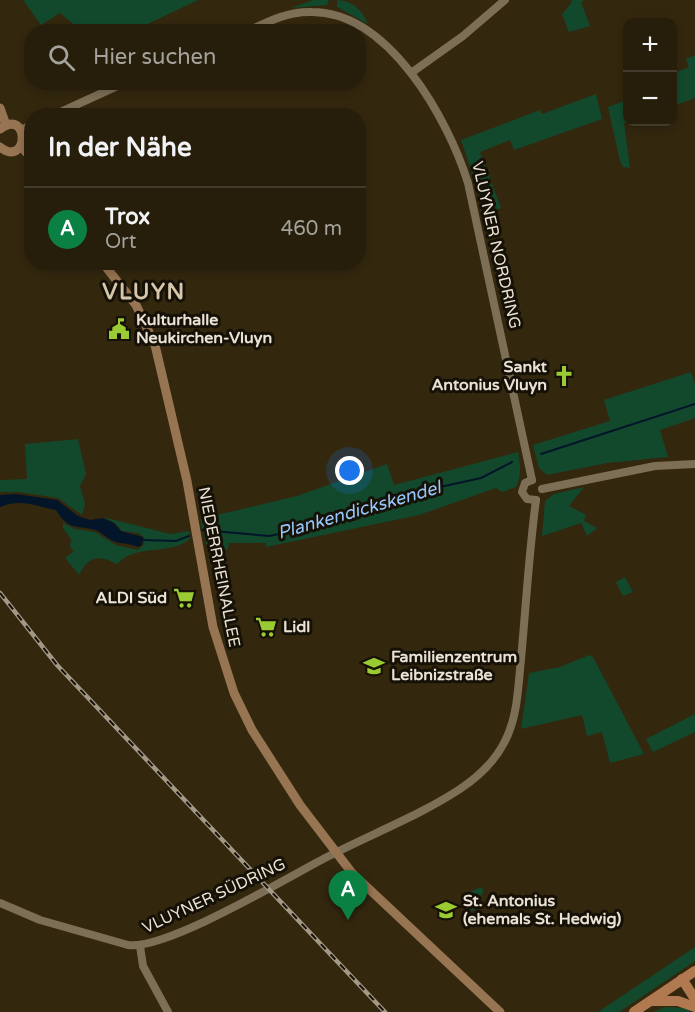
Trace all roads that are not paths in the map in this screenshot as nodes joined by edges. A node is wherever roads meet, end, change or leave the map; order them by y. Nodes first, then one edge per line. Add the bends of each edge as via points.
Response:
1 (504, 0) edge
2 (264, 24) edge
3 (354, 24) edge
4 (366, 32) edge
5 (411, 73) junction
6 (109, 90) edge
7 (0, 108) edge
8 (69, 108) edge
9 (3, 127) edge
10 (24, 129) edge
11 (21, 130) junction
12 (21, 146) junction
13 (0, 147) edge
14 (24, 150) edge
15 (108, 270) edge
16 (695, 464) edge
17 (532, 480) junction
18 (542, 489) junction
19 (536, 500) junction
20 (335, 853) junction
21 (0, 903) edge
22 (140, 946) junction
23 (695, 971) edge
24 (682, 979) junction
25 (695, 999) edge
26 (651, 1001) junction
27 (695, 1007) edge
28 (168, 1012) edge
29 (500, 1012) edge
30 (634, 1012) edge

1 - 5 street
2 - 3 street, VLUYNER NORDRING via 299,12 331,14
4 - 5 street, VLUYNER NORDRING via 384,44
5 - 17 street, VLUYNER NORDRING via 454,145 468,183
6 - 8 street
7 - 9 main road
9 - 11 main road via 14,125
10 - 11 street
11 - 12 main road
12 - 13 main road via 9,152
12 - 14 main road
15 - 20 main road, NIEDERRHEINALLEE via 136,305 158,353 213,627 234,693 273,763
16 - 18 street via 625,471
17 - 18 street
17 - 19 street via 525,483 522,492 527,499
18 - 19 street
19 - 20 street via 518,692 504,742 486,769 459,790
20 - 22 street, VLUYNER SÜDRING via 215,916
20 - 29 main road, NIEDERRHEINALLEE
21 - 22 street, VLUYNER SÜDRING via 40,920
22 - 28 street via 143,966
23 - 24 main road
24 - 25 main road
24 - 26 main road
26 - 27 main road via 678,1000
26 - 30 main road

